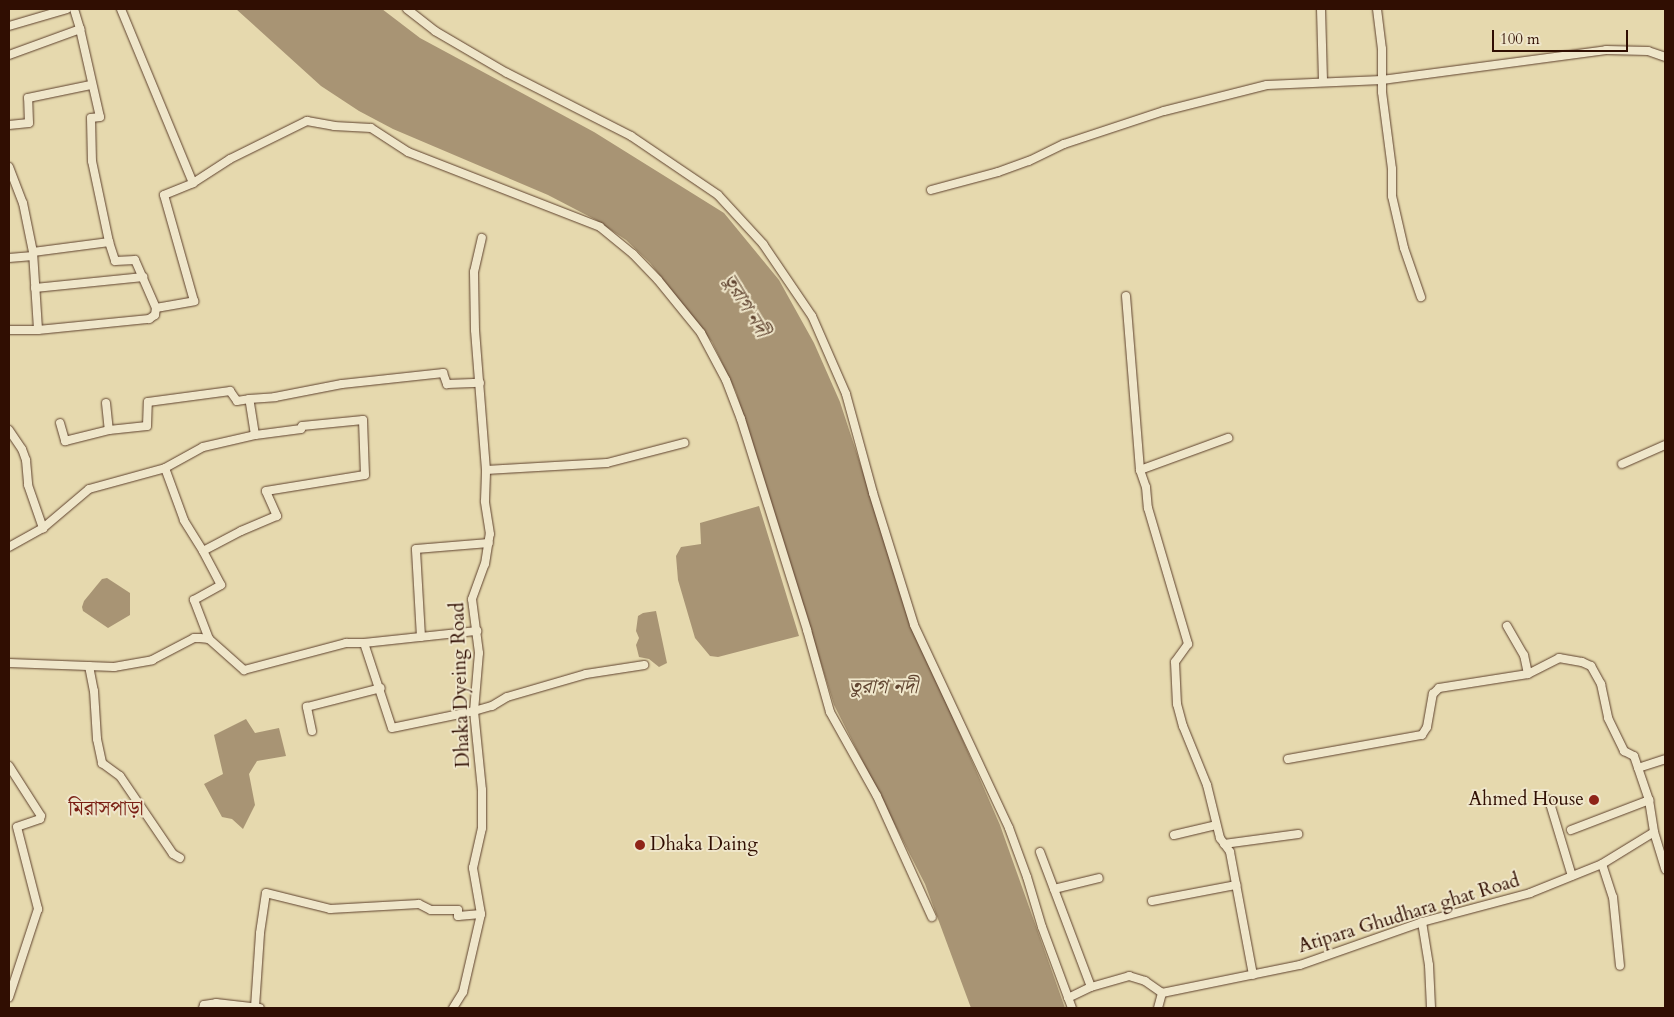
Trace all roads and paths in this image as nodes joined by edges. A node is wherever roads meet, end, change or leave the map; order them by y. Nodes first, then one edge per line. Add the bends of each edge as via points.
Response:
1 (67, 9) edge
2 (74, 9) edge
3 (121, 9) edge
4 (407, 9) edge
5 (1321, 9) edge
6 (1377, 9) edge
7 (9, 26) edge
8 (80, 29) junction
9 (9, 55) edge
10 (1665, 57) edge
11 (1382, 80) junction
12 (1323, 82) junction
13 (91, 85) junction
14 (9, 125) edge
15 (9, 168) edge
16 (193, 183) junction
17 (932, 190) dead end
18 (482, 238) dead end
19 (109, 242) junction
20 (33, 254) junction
21 (9, 258) edge
22 (143, 277) junction
23 (35, 288) junction
24 (1126, 296) dead end
25 (1421, 297) dead end
26 (156, 308) junction
27 (9, 330) edge
28 (38, 330) junction
29 (480, 383) junction
30 (249, 399) junction
31 (106, 403) dead end
32 (60, 423) dead end
33 (9, 430) edge
34 (109, 430) junction
35 (255, 435) junction
36 (1228, 438) dead end
37 (684, 443) dead end
38 (1665, 445) edge
39 (1622, 464) dead end
40 (165, 468) junction
41 (486, 470) junction
42 (1140, 470) junction
43 (43, 528) junction
44 (489, 543) junction
45 (9, 548) edge
46 (203, 552) junction
47 (1507, 626) dead end
48 (477, 631) junction
49 (421, 637) junction
50 (209, 639) junction
51 (364, 643) junction
52 (9, 663) edge
53 (644, 665) dead end
54 (89, 666) junction
55 (1528, 674) junction
56 (381, 688) junction
57 (474, 711) junction
58 (312, 731) dead end
59 (1288, 759) dead end
60 (1665, 759) edge
61 (9, 766) edge
62 (1638, 768) junction
63 (1549, 800) dead end
64 (1649, 800) junction
65 (1216, 824) junction
66 (13, 827) edge
67 (1571, 830) dead end
68 (1654, 832) junction
69 (1298, 834) dead end
70 (1174, 835) dead end
71 (1224, 844) junction
72 (1040, 852) dead end
73 (180, 858) dead end
74 (1664, 859) edge
75 (1602, 864) junction
76 (1665, 869) edge
77 (1572, 876) junction
78 (1099, 878) dead end
79 (1236, 885) junction
80 (1054, 889) junction
81 (1152, 901) dead end
82 (481, 914) junction
83 (932, 917) dead end
84 (1422, 922) junction
85 (1620, 966) dead end
86 (1253, 975) junction
87 (1091, 987) junction
88 (1162, 993) junction
89 (9, 996) edge
90 (1068, 998) junction
91 (203, 1008) edge
92 (258, 1008) edge
93 (453, 1008) edge
94 (1072, 1008) edge
95 (1158, 1008) edge
96 (1431, 1008) edge

1 - 7 street
2 - 8 street
3 - 16 street
4 - 90 street via 435,30 507,72 631,136 718,195 763,244 812,316 846,394 914,624 1010,828
5 - 12 street
6 - 11 street
8 - 9 street
8 - 13 street
10 - 11 street via 1648,51 1606,50
11 - 12 street
11 - 25 street via 1392,196 1404,248
12 - 17 street via 1267,85 1213,97 1064,144 998,172
13 - 14 street via 28,98 29,123
13 - 19 street via 100,117 92,118 92,161
15 - 20 street via 24,202
16 - 26 street via 164,196 194,301
16 - 83 street via 230,159 307,121 371,128 408,152 600,227 633,254 701,333 726,380 802,612 830,712 877,796
18 - 29 street, Dhaka Dyeing Road via 474,272
19 - 20 street
19 - 22 street via 115,261 135,260
20 - 21 street
20 - 23 street
22 - 23 street
22 - 26 street
23 - 28 street
24 - 42 street
26 - 28 street via 155,315 149,319
27 - 28 street
29 - 30 street via 447,384 443,373 342,384
29 - 41 street, Dhaka Dyeing Road
30 - 34 street via 237,401 230,391 148,402 147,426
30 - 35 street
31 - 34 street
32 - 34 street via 65,441
33 - 43 street via 26,460 28,485
35 - 40 street via 203,447
35 - 46 street via 363,420 365,476 266,491 277,516 241,530
36 - 42 street
37 - 41 street via 607,463
38 - 39 street
40 - 43 street via 89,489
40 - 46 street via 184,520
41 - 44 street, Dhaka Dyeing Road
42 - 65 street via 1188,644 1175,662 1177,704 1207,785
43 - 45 street
44 - 48 street, Dhaka Dyeing Road via 472,599
44 - 49 street via 416,550
46 - 50 street via 221,585 194,600
47 - 55 street via 1524,655
48 - 49 street
48 - 57 street, Dhaka Dyeing Road via 479,653
49 - 51 street
50 - 51 street via 244,670 346,642
50 - 54 street via 194,638 152,660 135,664
51 - 56 street
52 - 54 street
53 - 57 street via 586,674 507,697
54 - 73 street via 102,763 120,776 173,854
55 - 59 street via 1435,690 1427,728 1422,734
55 - 62 street via 1559,658 1591,666 1600,684 1608,718 1624,751 1634,756
56 - 57 street via 392,728
56 - 58 street via 307,707
57 - 82 street, Dhaka Dyeing Road via 482,790 482,828 473,868
60 - 62 street
61 - 66 street via 40,813 40,819
62 - 64 street
63 - 77 street
64 - 67 street
64 - 68 street
65 - 70 street
65 - 71 street
66 - 89 street via 38,908
68 - 74 street
68 - 75 street, Atipara Ghudhara ghat Road
69 - 71 street
71 - 79 street via 1230,852
72 - 80 street
74 - 76 street
75 - 77 street, Atipara Ghudhara ghat Road
75 - 85 street via 1613,897
77 - 84 street, Atipara Ghudhara ghat Road via 1530,894
78 - 80 street
79 - 81 street
79 - 86 street
80 - 87 street
82 - 92 street via 458,916 458,910 431,910 420,904 330,909 266,893 260,933
82 - 93 street, Dhaka Dyeing Road via 464,992
84 - 86 street, Atipara Ghudhara ghat Road via 1300,965
84 - 96 street
86 - 88 street, Atipara Ghudhara ghat Road
87 - 88 street via 1129,976
87 - 90 street
88 - 95 street
90 - 94 street
91 - 92 street via 216,1003

